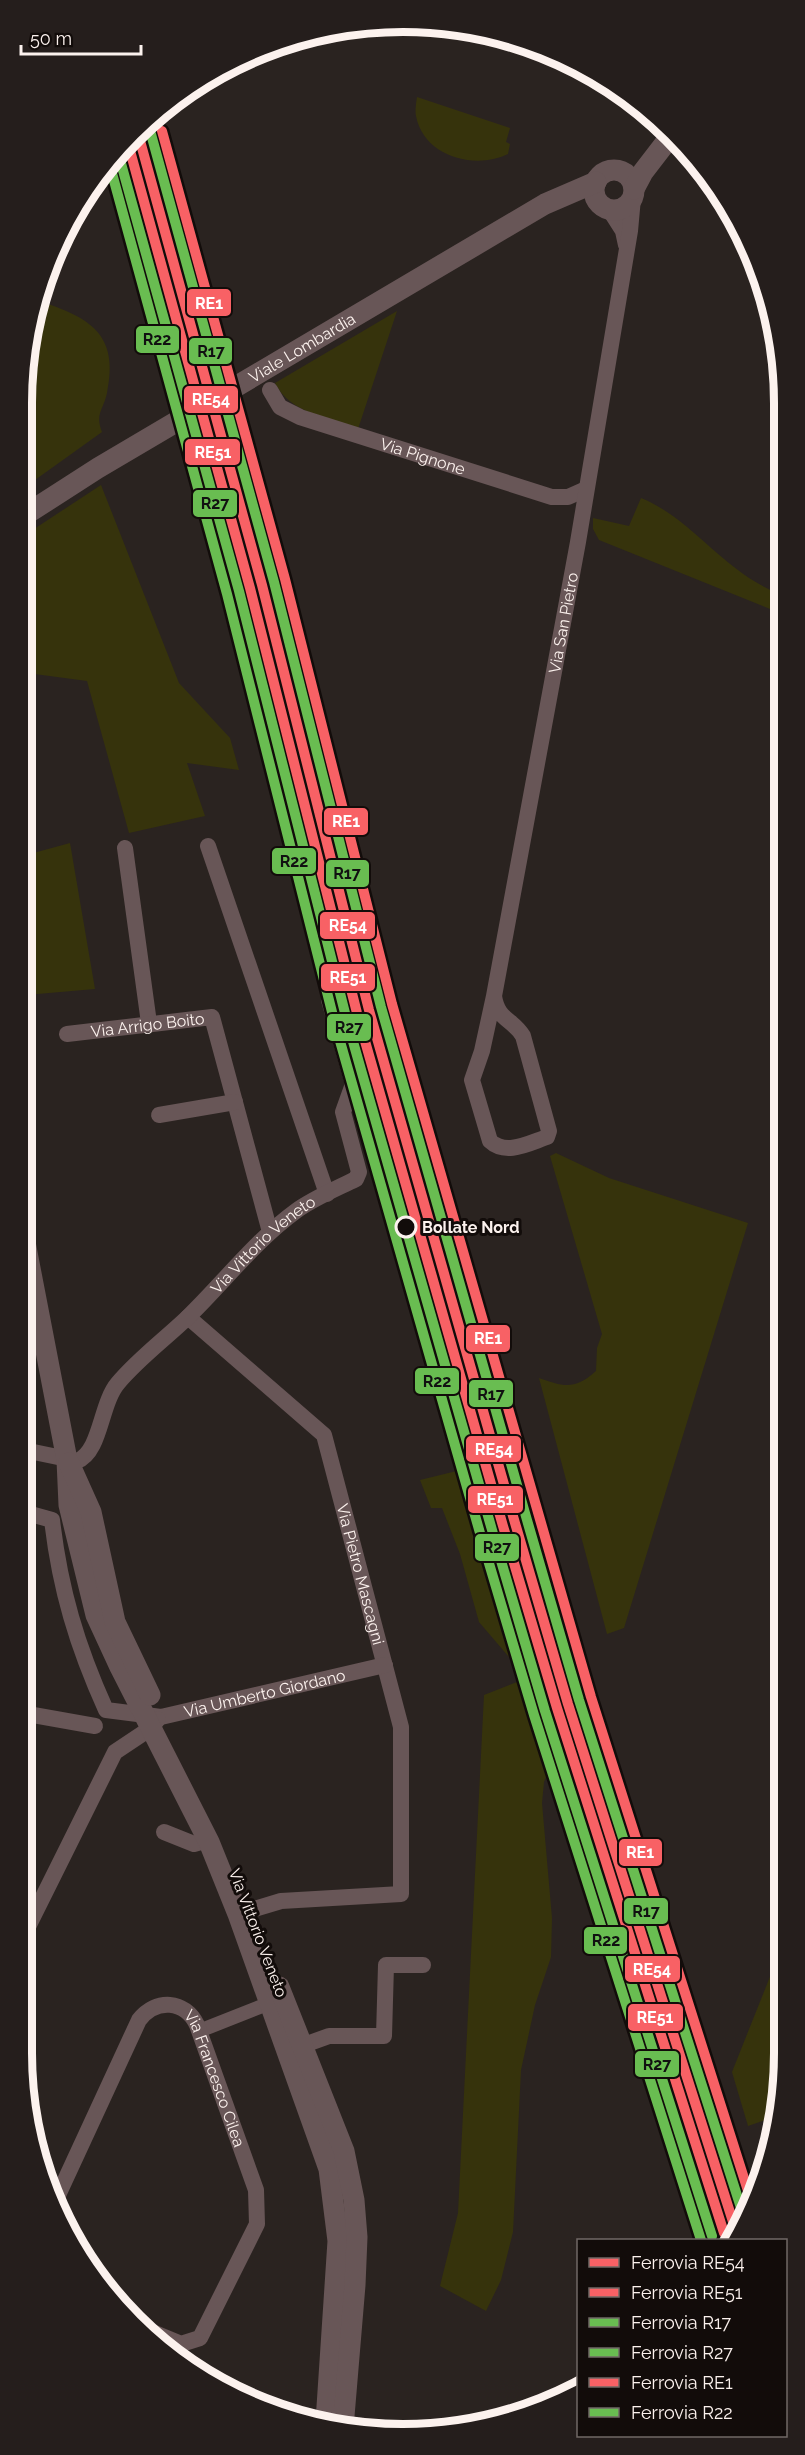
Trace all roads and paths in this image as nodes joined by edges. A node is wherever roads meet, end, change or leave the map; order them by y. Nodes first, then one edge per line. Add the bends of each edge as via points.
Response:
1 (664, 139) edge
2 (666, 141) edge
3 (619, 170) junction
4 (596, 182) junction
5 (634, 194) junction
6 (545, 204) junction
7 (605, 207) junction
8 (627, 249) junction
9 (270, 390) dead end
10 (586, 489) junction
11 (32, 510) edge
12 (208, 846) dead end
13 (125, 848) dead end
14 (494, 996) junction
15 (329, 1000) dead end
16 (148, 1023) junction
17 (67, 1034) dead end
18 (235, 1102) junction
19 (159, 1115) dead end
20 (327, 1194) junction
21 (270, 1232) junction
22 (32, 1278) edge
23 (188, 1317) junction
24 (32, 1452) edge
25 (67, 1460) junction
26 (32, 1514) edge
27 (385, 1665) junction
28 (32, 1715) edge
29 (152, 1719) junction
30 (95, 1726) dead end
31 (164, 1832) dead end
32 (208, 1840) junction
33 (244, 1912) junction
34 (32, 1919) edge
35 (423, 1965) dead end
36 (270, 2003) junction
37 (199, 2031) junction
38 (294, 2048) junction
39 (59, 2192) edge
40 (166, 2338) edge
41 (327, 2415) edge
42 (344, 2418) edge

1 - 3 street
2 - 5 street via 643,172
3 - 4 street via 606,171
3 - 5 street via 630,177
4 - 6 street, Viale Lombardia
4 - 7 street via 594,191
5 - 7 street via 622,208
5 - 8 street, Via San Pietro
6 - 7 street
6 - 11 street, Viale Lombardia
7 - 8 street, Via San Pietro via 623,231
8 - 10 street, Via San Pietro
9 - 10 street, Via Pignone via 280,406 300,417 552,497 568,497
10 - 14 street, Via San Pietro
12 - 20 street via 263,997
13 - 16 street
14 - 14 street, Via San Pietro via 472,1080 490,1141 510,1149 547,1137 549,1131 523,1036 500,1015
15 - 20 street, Via Vittorio Veneto via 353,1083 343,1112 359,1172 356,1179
16 - 17 street, Via Arrigo Boito
16 - 18 street, Via Arrigo Boito via 212,1017
18 - 19 street
18 - 21 street, Via Arrigo Boito
20 - 21 street, Via Vittorio Veneto via 297,1210
21 - 23 street, Via Vittorio Veneto
22 - 25 street
23 - 25 street, Via Vittorio Veneto via 113,1389 86,1458
23 - 27 street, Via Pietro Mascagni via 324,1436
24 - 25 street
25 - 29 street, Via Vittorio Veneto via 69,1505 89,1592 101,1626
26 - 29 street via 52,1520 72,1628 106,1710
27 - 29 street, Via Umberto Giordano
27 - 33 street, Via Pietro Mascagni via 401,1727 401,1894 311,1897
28 - 30 street
29 - 32 street, Via Vittorio Veneto
29 - 33 street, Via Vittorio Veneto via 215,1827
29 - 34 street via 115,1752
31 - 32 street via 194,1845
32 - 33 street, Via Vittorio Veneto
33 - 36 street, Via Vittorio Veneto
33 - 38 street, Via Vittorio Veneto
35 - 38 street via 387,1965 384,2036 329,2036
36 - 37 street
36 - 38 street, Via Vittorio Veneto
37 - 39 street, Via Francesco Cilea via 192,2015 183,2008 170,2004 146,2011
37 - 40 street, Via Francesco Cilea via 256,2190 257,2224 200,2338 181,2344
38 - 41 street, Via Vittorio Veneto via 329,2169 336,2218 337,2285
38 - 42 street, Via Vittorio Veneto via 344,2151 354,2200 355,2285

